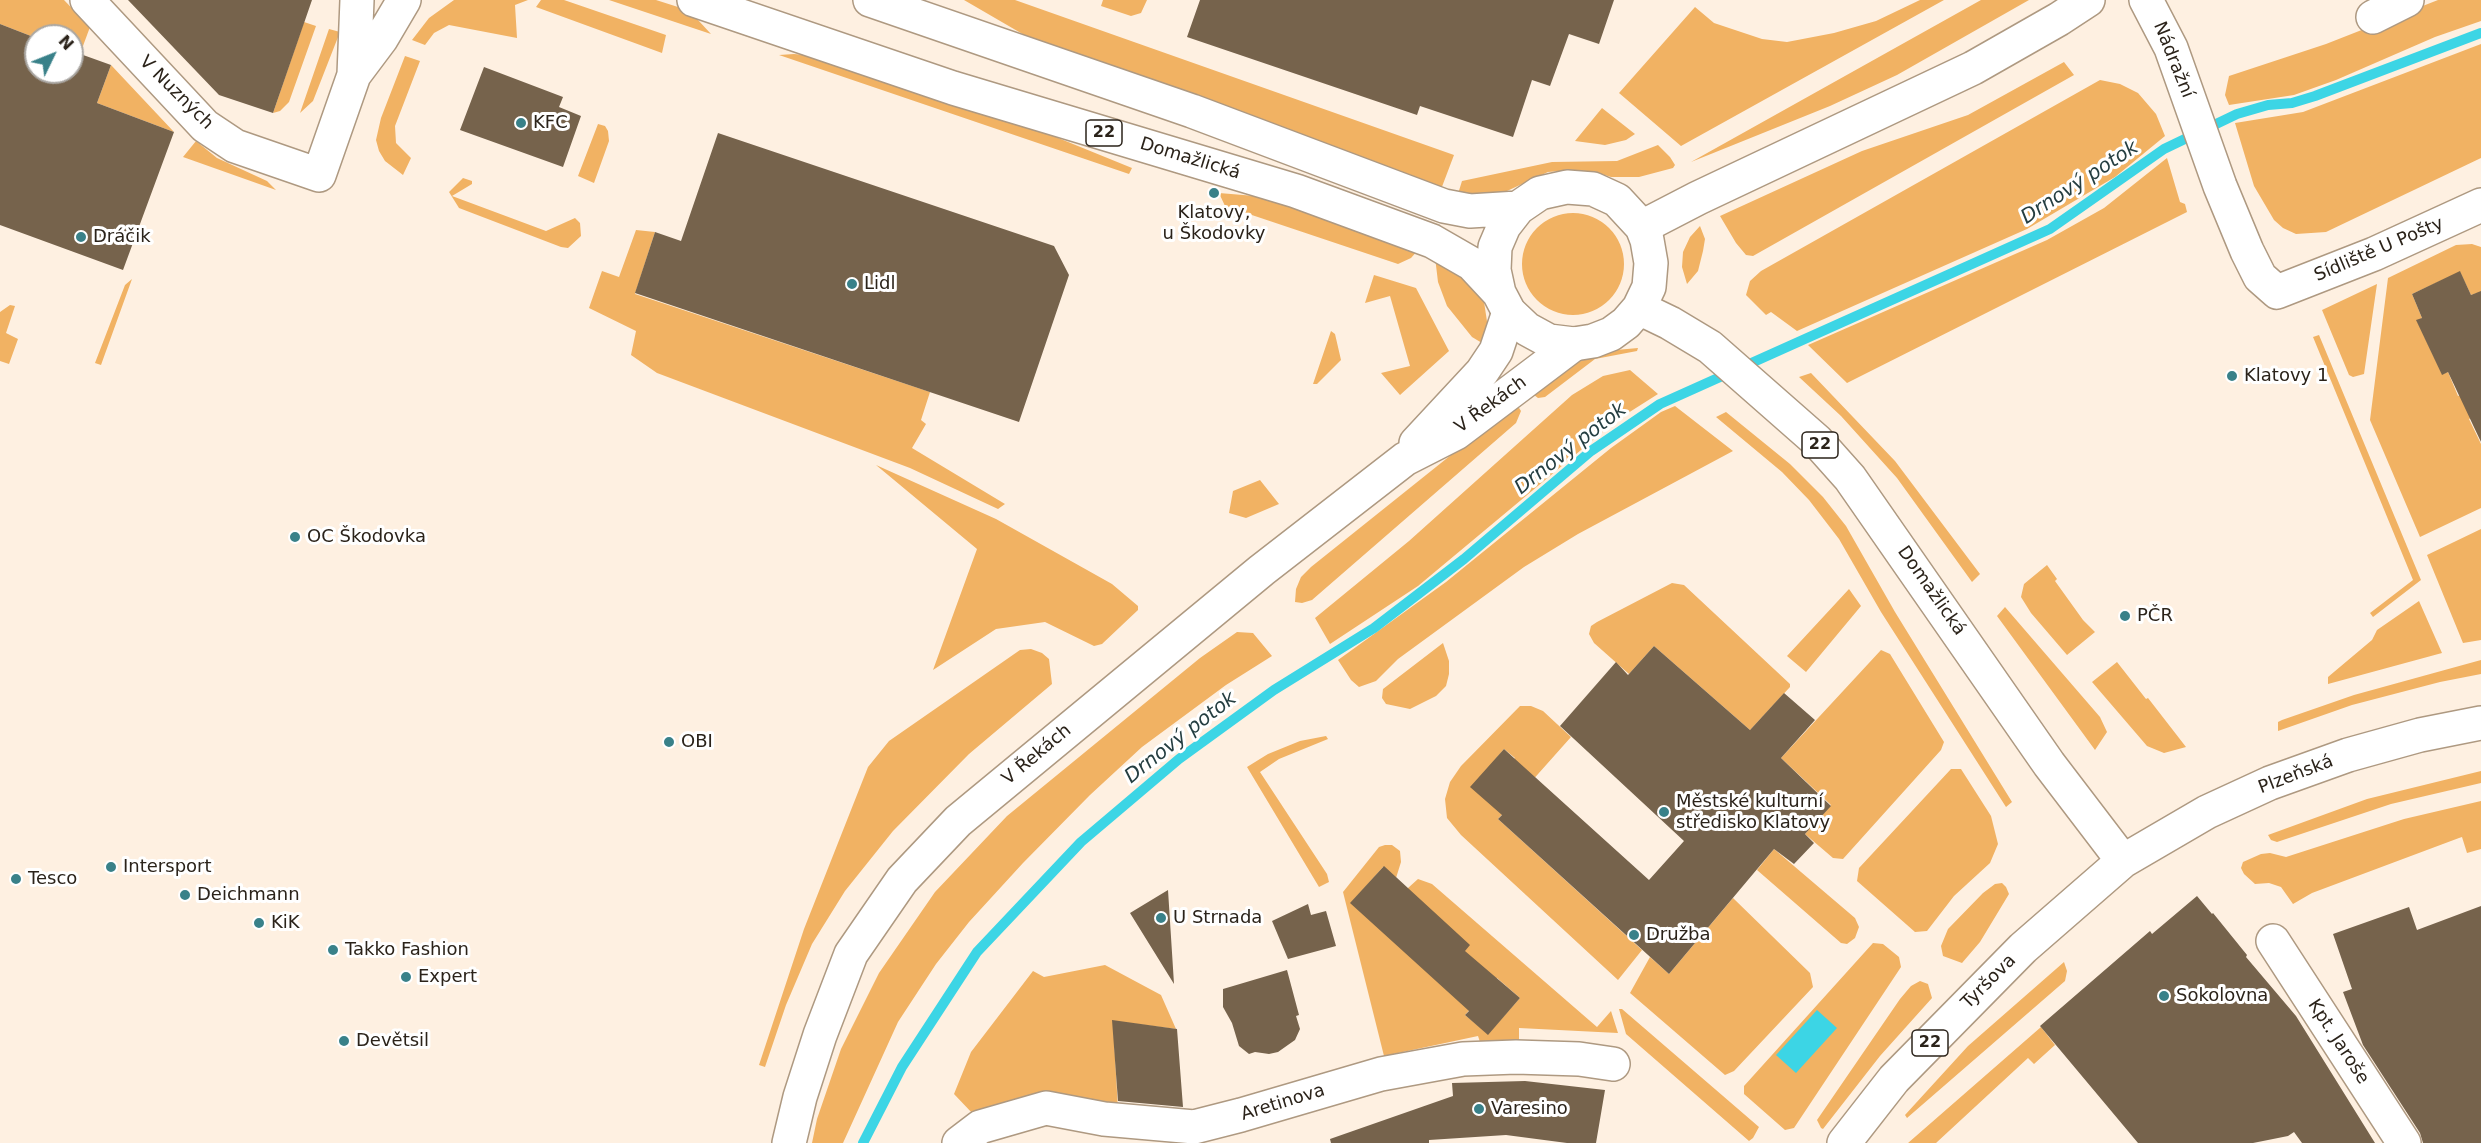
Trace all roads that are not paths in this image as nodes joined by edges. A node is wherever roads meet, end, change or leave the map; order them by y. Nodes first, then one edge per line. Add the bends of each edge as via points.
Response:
1 (87, 0) edge
2 (357, 0) edge
3 (404, 0) edge
4 (694, 0) edge
5 (870, 0) edge
6 (2088, 0) edge
7 (2146, 0) edge
8 (2407, 0) edge
9 (2373, 17) dead end
10 (354, 75) junction
11 (2481, 205) edge
12 (1518, 208) junction
13 (1642, 227) junction
14 (2277, 292) joint
15 (1504, 302) junction
16 (1639, 308) junction
17 (1574, 344) junction
18 (1405, 459) junction
19 (2481, 723) edge
20 (2123, 861) junction
21 (2273, 941) dead end
22 (1613, 1064) dead end
23 (789, 1143) edge
24 (959, 1143) edge
25 (1844, 1143) edge
26 (2404, 1143) edge

1 - 10 street, V Nuzných via 205,126 235,146 319,174
2 - 10 street, V Nuzných
3 - 10 street, V Nuzných
4 - 15 street, Domažlická / 22 via 953,88 1306,195 1432,241 1472,264
5 - 12 street, Domažlická / 22 via 1192,111 1444,207 1470,211
6 - 13 street via 1973,68
7 - 14 street, Nádražní via 2171,48 2220,186 2260,277
8 - 9 street
11 - 14 street, Sídliště U Pošty via 2370,256
12 - 13 street, Domažlická / 22 via 1540,193 1567,187 1593,189 1617,200
12 - 15 street, Domažlická / 22 via 1495,247 1494,270
13 - 16 street, Domažlická / 22 via 1651,263 1648,287
15 - 17 street, Domažlická / 22 via 1527,329 1549,340
15 - 18 street, V Řekách via 1496,351
16 - 17 street, Domažlická / 22 via 1611,334
16 - 20 street, Domažlická / 22 via 1710,347 1817,441 1850,478 2049,764
17 - 18 street, V Řekách via 1456,433
18 - 23 street, V Řekách via 1262,570 958,821 903,880 851,954 820,1035
19 - 20 street, Plzeňská via 2348,755 2270,783 2207,812
20 - 25 street, Tyršova / 22 via 2015,956 1894,1079
21 - 26 street, Kpt. Jaroše
22 - 24 street, Aretinova via 1569,1059 1463,1059 1381,1074 1194,1127 1104,1119 1046,1108 980,1127

